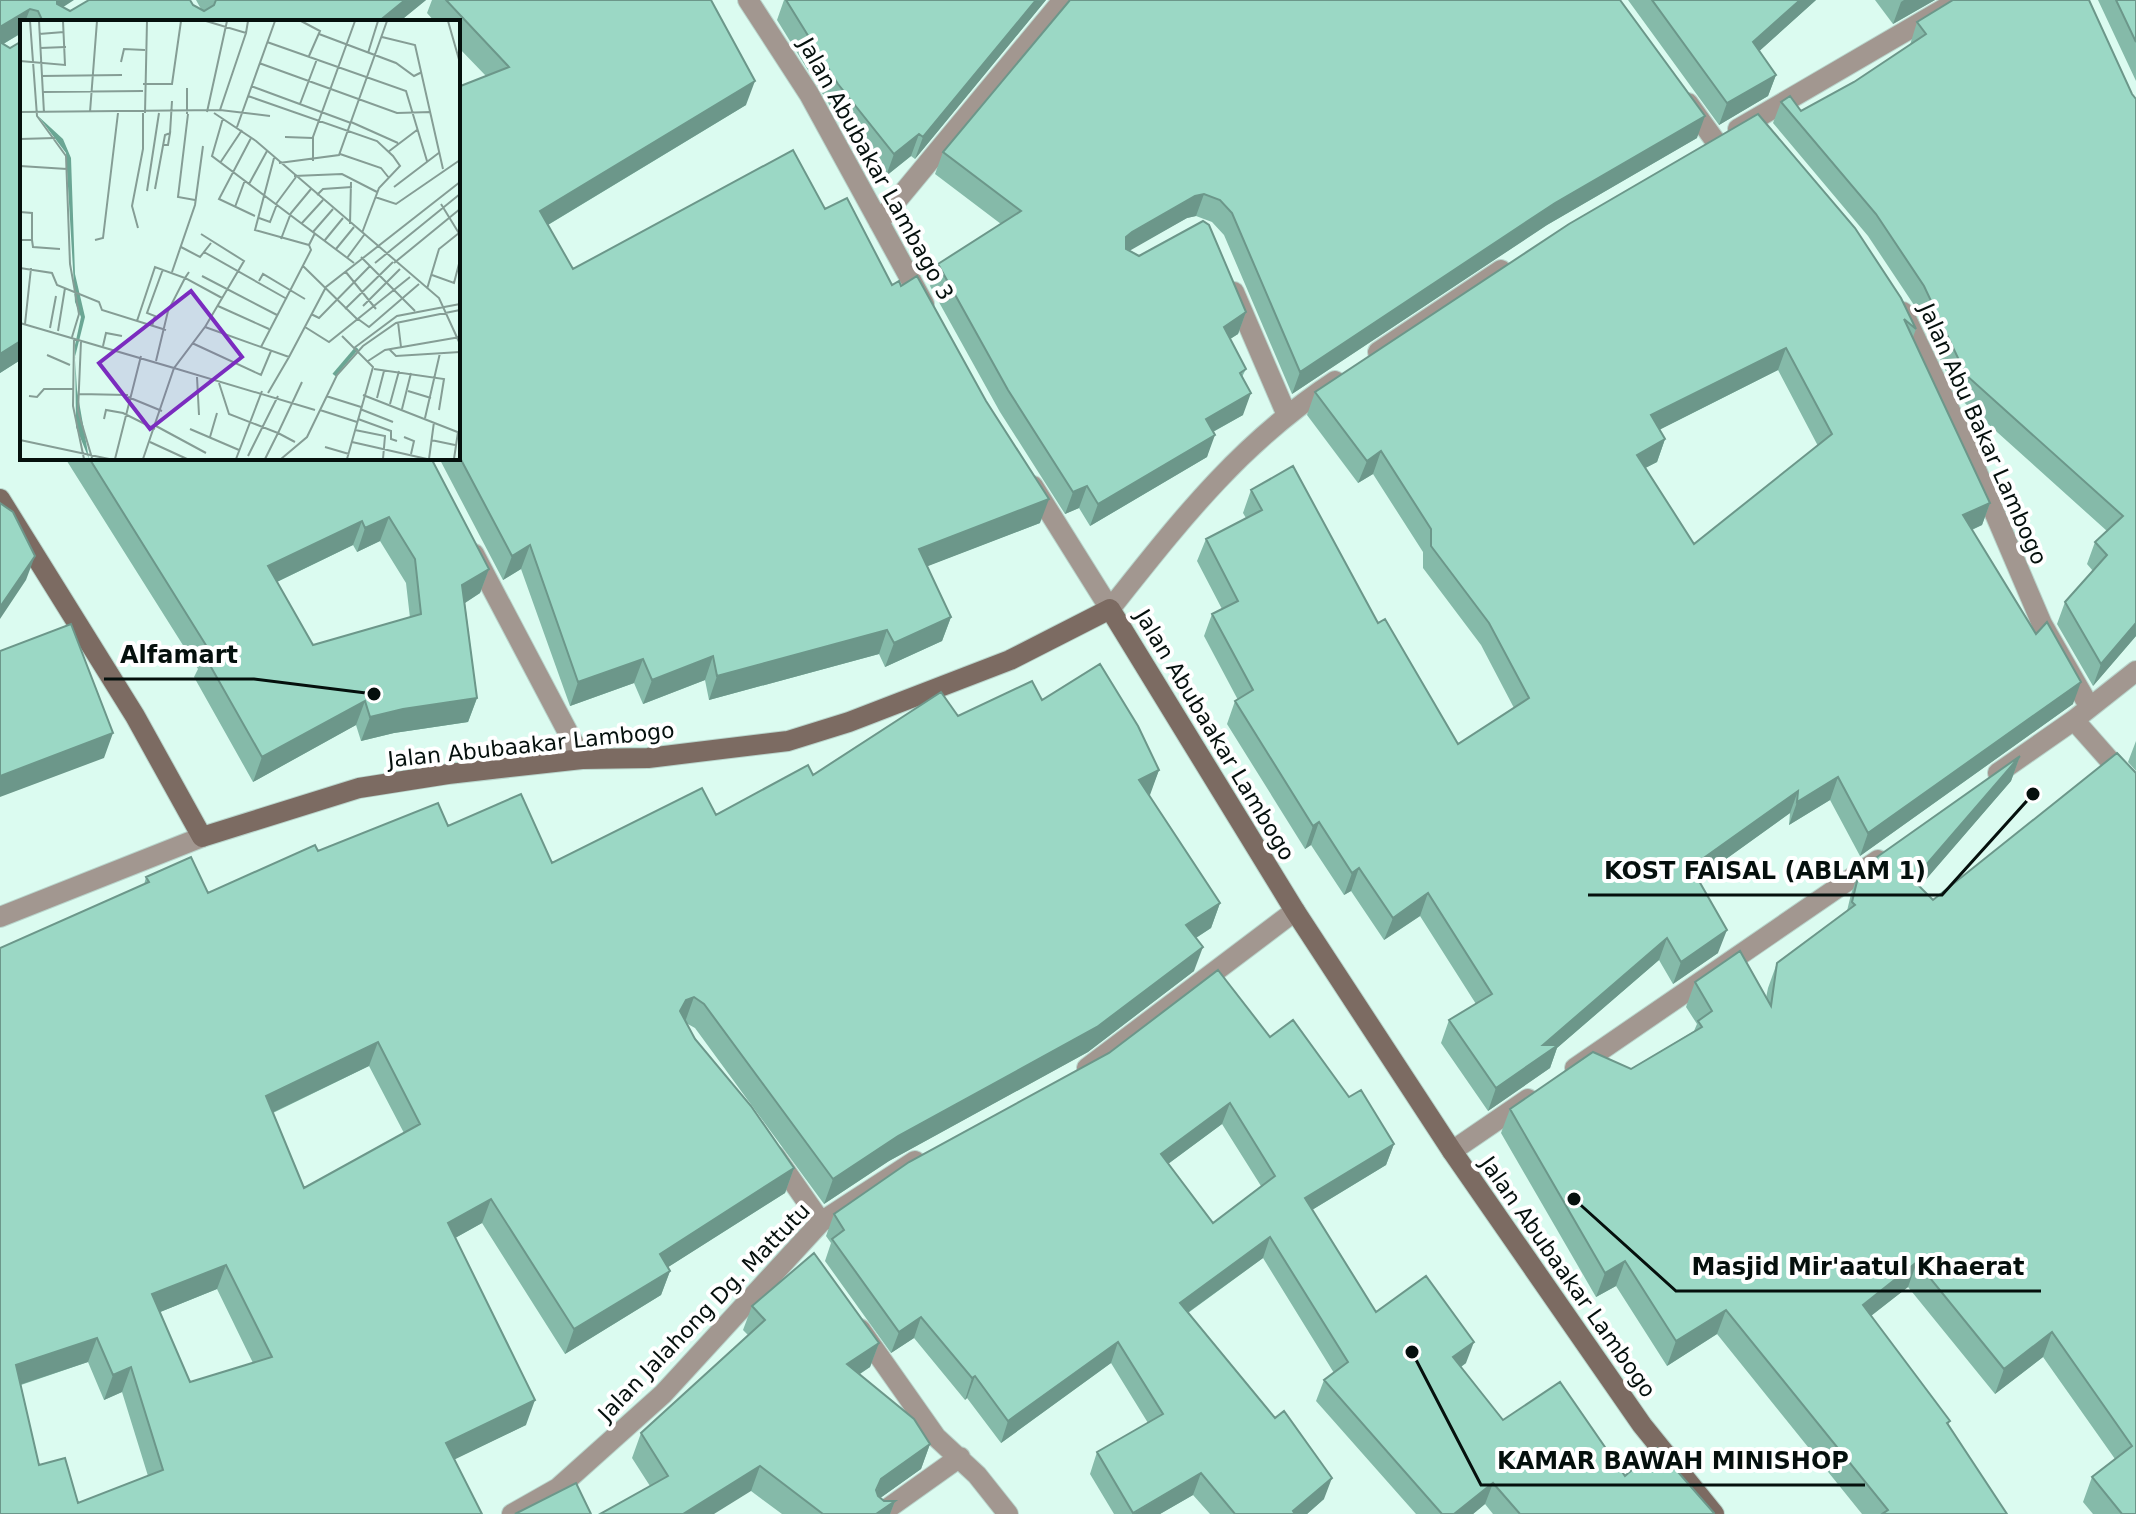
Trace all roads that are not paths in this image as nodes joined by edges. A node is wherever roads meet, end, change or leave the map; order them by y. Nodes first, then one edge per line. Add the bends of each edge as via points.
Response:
1 (748, 0) edge
2 (1063, 0) edge
3 (1959, 0) edge
4 (1680, 91) edge
5 (879, 222) junction
6 (1516, 260) edge
7 (1225, 269) edge
8 (1888, 288) edge
9 (936, 326) edge
10 (1286, 413) junction
11 (1023, 471) edge
12 (0, 499) edge
13 (467, 540) edge
14 (1110, 609) junction
15 (2136, 671) edge
16 (2082, 713) junction
17 (582, 759) junction
18 (1980, 786) edge
19 (2136, 790) edge
20 (202, 837) junction
21 (1900, 844) edge
22 (1295, 911) junction
23 (0, 917) edge
24 (1070, 1077) edge
25 (760, 1135) edge
26 (936, 1150) edge
27 (1452, 1151) junction
28 (821, 1222) junction
29 (845, 1308) edge
30 (960, 1457) junction
31 (512, 1514) edge
32 (880, 1514) edge
33 (1008, 1514) edge
34 (1714, 1514) edge

1 - 5 street, Jalan Abubakar Lambago 3 via 809,94
2 - 5 street
3 - 4 street via 1758,126 1709,146
5 - 9 street, Jalan Abubakar Lambago 3
6 - 10 street
7 - 10 street
8 - 16 street, Jalan Abu Bakar Lambogo via 1957,425
10 - 14 street via 1232,462
11 - 14 street
12 - 20 street via 135,716
13 - 17 street
14 - 17 street, Jalan Abubaakar Lambogo via 1010,660 788,741 648,758
14 - 22 street, Jalan Abubaakar Lambogo
15 - 16 street
16 - 18 street
16 - 19 street, Jalan Abu Bakar Lambogo
17 - 20 street, Jalan Abubaakar Lambogo via 359,788
20 - 23 street
21 - 27 street
22 - 24 street
22 - 27 street, Jalan Abubaakar Lambogo
25 - 28 street
26 - 28 street, Jalan Jalahong Dg. Mattutu
27 - 34 street, Jalan Abubaakar Lambogo via 1642,1425
28 - 31 street, Jalan Jalahong Dg. Mattutu via 803,1252 663,1394 558,1488
29 - 30 street via 936,1437
30 - 32 street
30 - 33 street

